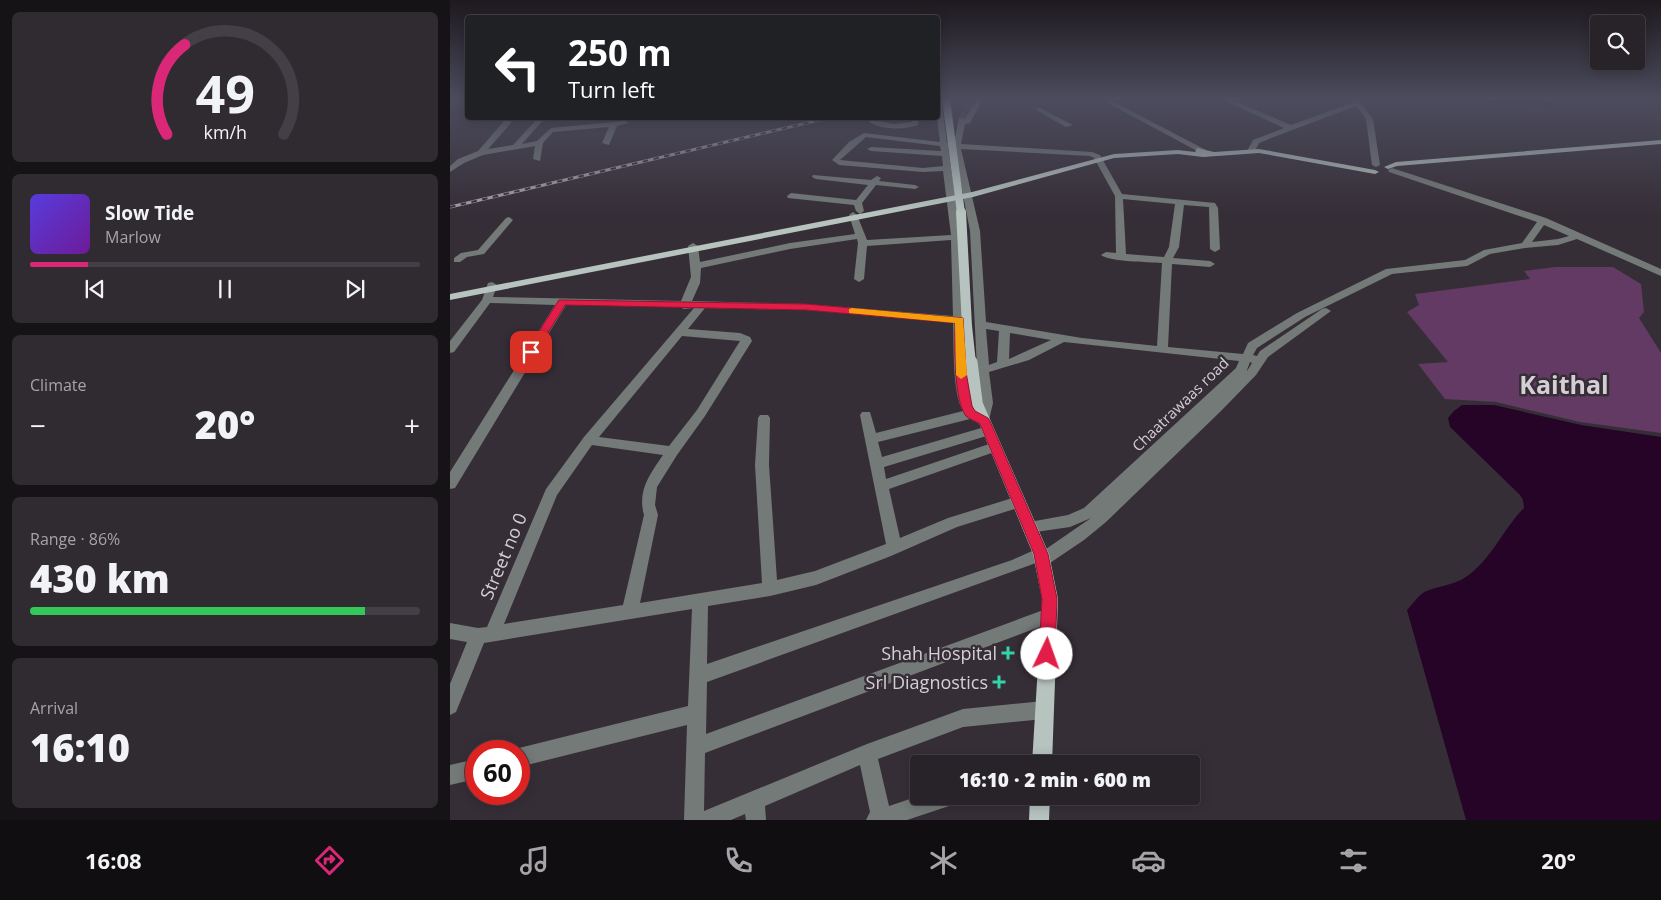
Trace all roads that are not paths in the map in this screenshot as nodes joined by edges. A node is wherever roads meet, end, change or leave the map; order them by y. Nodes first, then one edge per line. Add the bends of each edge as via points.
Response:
1 (495, 137) edge
2 (524, 137) edge
3 (544, 137) edge
4 (608, 137) edge
5 (856, 137) edge
6 (903, 137) edge
7 (944, 137) edge
8 (948, 137) edge
9 (959, 137) edge
10 (1175, 137) edge
11 (1268, 137) edge
12 (1372, 137) edge
13 (1661, 142) edge
14 (538, 143) junction
15 (606, 143) dead end
16 (516, 146) junction
17 (958, 146) junction
18 (872, 149) dead end
19 (945, 149) junction
20 (1251, 150) junction
21 (1202, 152) junction
22 (481, 153) junction
23 (537, 159) dead end
24 (1098, 159) junction
25 (886, 167) junction
26 (947, 168) junction
27 (1374, 168) junction
28 (450, 170) edge
29 (1390, 170) junction
30 (816, 177) dead end
31 (873, 184) junction
32 (914, 187) dead end
33 (967, 193) junction
34 (792, 196) dead end
35 (1119, 196) junction
36 (951, 197) junction
37 (1180, 202) junction
38 (858, 203) junction
39 (857, 215) junction
40 (509, 220) dead end
41 (1541, 221) junction
42 (1577, 236) junction
43 (955, 237) junction
44 (862, 240) junction
45 (1525, 245) junction
46 (694, 248) junction
47 (1215, 250) dead end
48 (1106, 255) dead end
49 (1121, 257) junction
50 (1167, 261) junction
51 (452, 263) edge
52 (1210, 264) dead end
53 (696, 266) junction
54 (1403, 271) junction
55 (1660, 271) edge
56 (859, 279) dead end
57 (492, 287) junction
58 (450, 295) edge
59 (487, 300) junction
60 (562, 302) junction
61 (684, 306) junction
62 (701, 306) junction
63 (960, 320) junction
64 (981, 325) junction
65 (1005, 328) junction
66 (680, 332) junction
67 (1063, 338) junction
68 (450, 349) edge
69 (1162, 350) junction
70 (1246, 358) junction
71 (1260, 360) junction
72 (1004, 365) junction
73 (983, 370) junction
74 (866, 416) dead end
75 (980, 417) junction
76 (764, 418) dead end
77 (870, 439) junction
78 (589, 440) junction
79 (995, 447) junction
80 (672, 450) junction
81 (876, 464) junction
82 (450, 484) edge
83 (881, 486) junction
84 (1019, 502) junction
85 (1029, 527) junction
86 (894, 547) junction
87 (1041, 557) junction
88 (770, 589) junction
89 (700, 599) junction
90 (630, 610) junction
91 (1049, 616) junction
92 (450, 631) edge
93 (485, 635) junction
94 (698, 676) junction
95 (450, 706) edge
96 (1044, 710) junction
97 (697, 713) junction
98 (696, 747) junction
99 (867, 754) junction
100 (530, 755) edge
101 (1042, 755) edge
102 (465, 771) edge
103 (450, 775) edge
104 (754, 800) junction
105 (923, 805) edge
106 (1040, 805) edge
107 (880, 819) edge
108 (694, 820) edge
109 (707, 820) edge
110 (756, 820) edge
111 (1039, 820) edge

1 - 22 street
2 - 16 street
3 - 14 street
4 - 15 street
5 - 25 street via 836,161
6 - 19 street
7 - 19 street
8 - 75 main road, bridge via 961,209 968,326
9 - 17 street
10 - 21 street
11 - 20 street via 1256,142
12 - 27 street
13 - 29 main road via 1396,164
14 - 16 street
14 - 23 street
16 - 22 street
17 - 19 street
17 - 24 street via 1085,153
17 - 33 street
18 - 19 street
19 - 26 street
20 - 21 main road via 1226,155
20 - 27 main road
21 - 24 main road via 1126,154
22 - 28 street via 461,161
24 - 33 main road
24 - 35 street
25 - 26 street
25 - 31 street
26 - 36 street
27 - 29 main road
29 - 41 street
30 - 31 street
31 - 32 street
31 - 38 street
33 - 36 main road
33 - 64 street via 975,231
34 - 38 street
35 - 37 street
35 - 49 street
36 - 39 main road
36 - 43 street
37 - 47 street via 1213,206
37 - 50 street via 1174,247
38 - 39 street
39 - 44 street
39 - 46 main road
40 - 51 street via 481,252 464,255
41 - 42 street
41 - 45 street
42 - 45 street, Chaatrawaas road via 1554,244
42 - 55 street
43 - 44 street
43 - 63 street
44 - 53 street via 790,246
44 - 56 street
45 - 54 street, Chaatrawaas road via 1487,252 1467,263
46 - 53 street
46 - 57 main road
48 - 49 street
49 - 50 street
50 - 52 street
50 - 69 street
53 - 61 street via 698,276
54 - 70 street, Chaatrawaas road via 1390,271 1301,314 1252,346
54 - 71 street via 1318,315
57 - 58 main road
57 - 59 street
59 - 60 street
59 - 68 street
60 - 61 street
60 - 82 street
61 - 62 street
62 - 63 street via 806,307
62 - 66 street, Street no 0
63 - 75 street via 961,372 966,406
64 - 65 street
64 - 73 street
65 - 67 street
65 - 72 street
66 - 78 street, Street no 0
66 - 80 street via 740,337 746,341 701,413
67 - 69 street
67 - 72 street via 1050,347
69 - 70 street
70 - 71 street
70 - 85 street, Chaatrawaas road via 1241,370 1214,397 1089,512 1070,521
71 - 87 street via 1217,408 1101,518 1079,536
72 - 73 street
73 - 75 street via 987,403
74 - 77 street
75 - 77 street
75 - 79 main road
75 - 81 street
76 - 88 street via 762,465
77 - 81 street
78 - 80 street
78 - 93 street, Street no 0 via 550,493
79 - 83 street
79 - 84 main road
80 - 90 street via 648,493 650,516
81 - 83 street
83 - 86 street
84 - 85 main road
84 - 86 street via 953,522
85 - 87 main road
86 - 88 street via 816,578
87 - 91 main road via 1050,599
87 - 94 street
88 - 89 street
89 - 90 street
89 - 94 street
90 - 93 street
91 - 96 main road
91 - 98 street
92 - 93 street
93 - 95 street, Street no 0
94 - 97 street
96 - 99 street via 963,718
96 - 101 main road
97 - 98 street
97 - 100 street
98 - 108 street
99 - 104 street
99 - 107 street
102 - 103 street
104 - 109 street
104 - 110 street
105 - 107 street
106 - 111 main road

